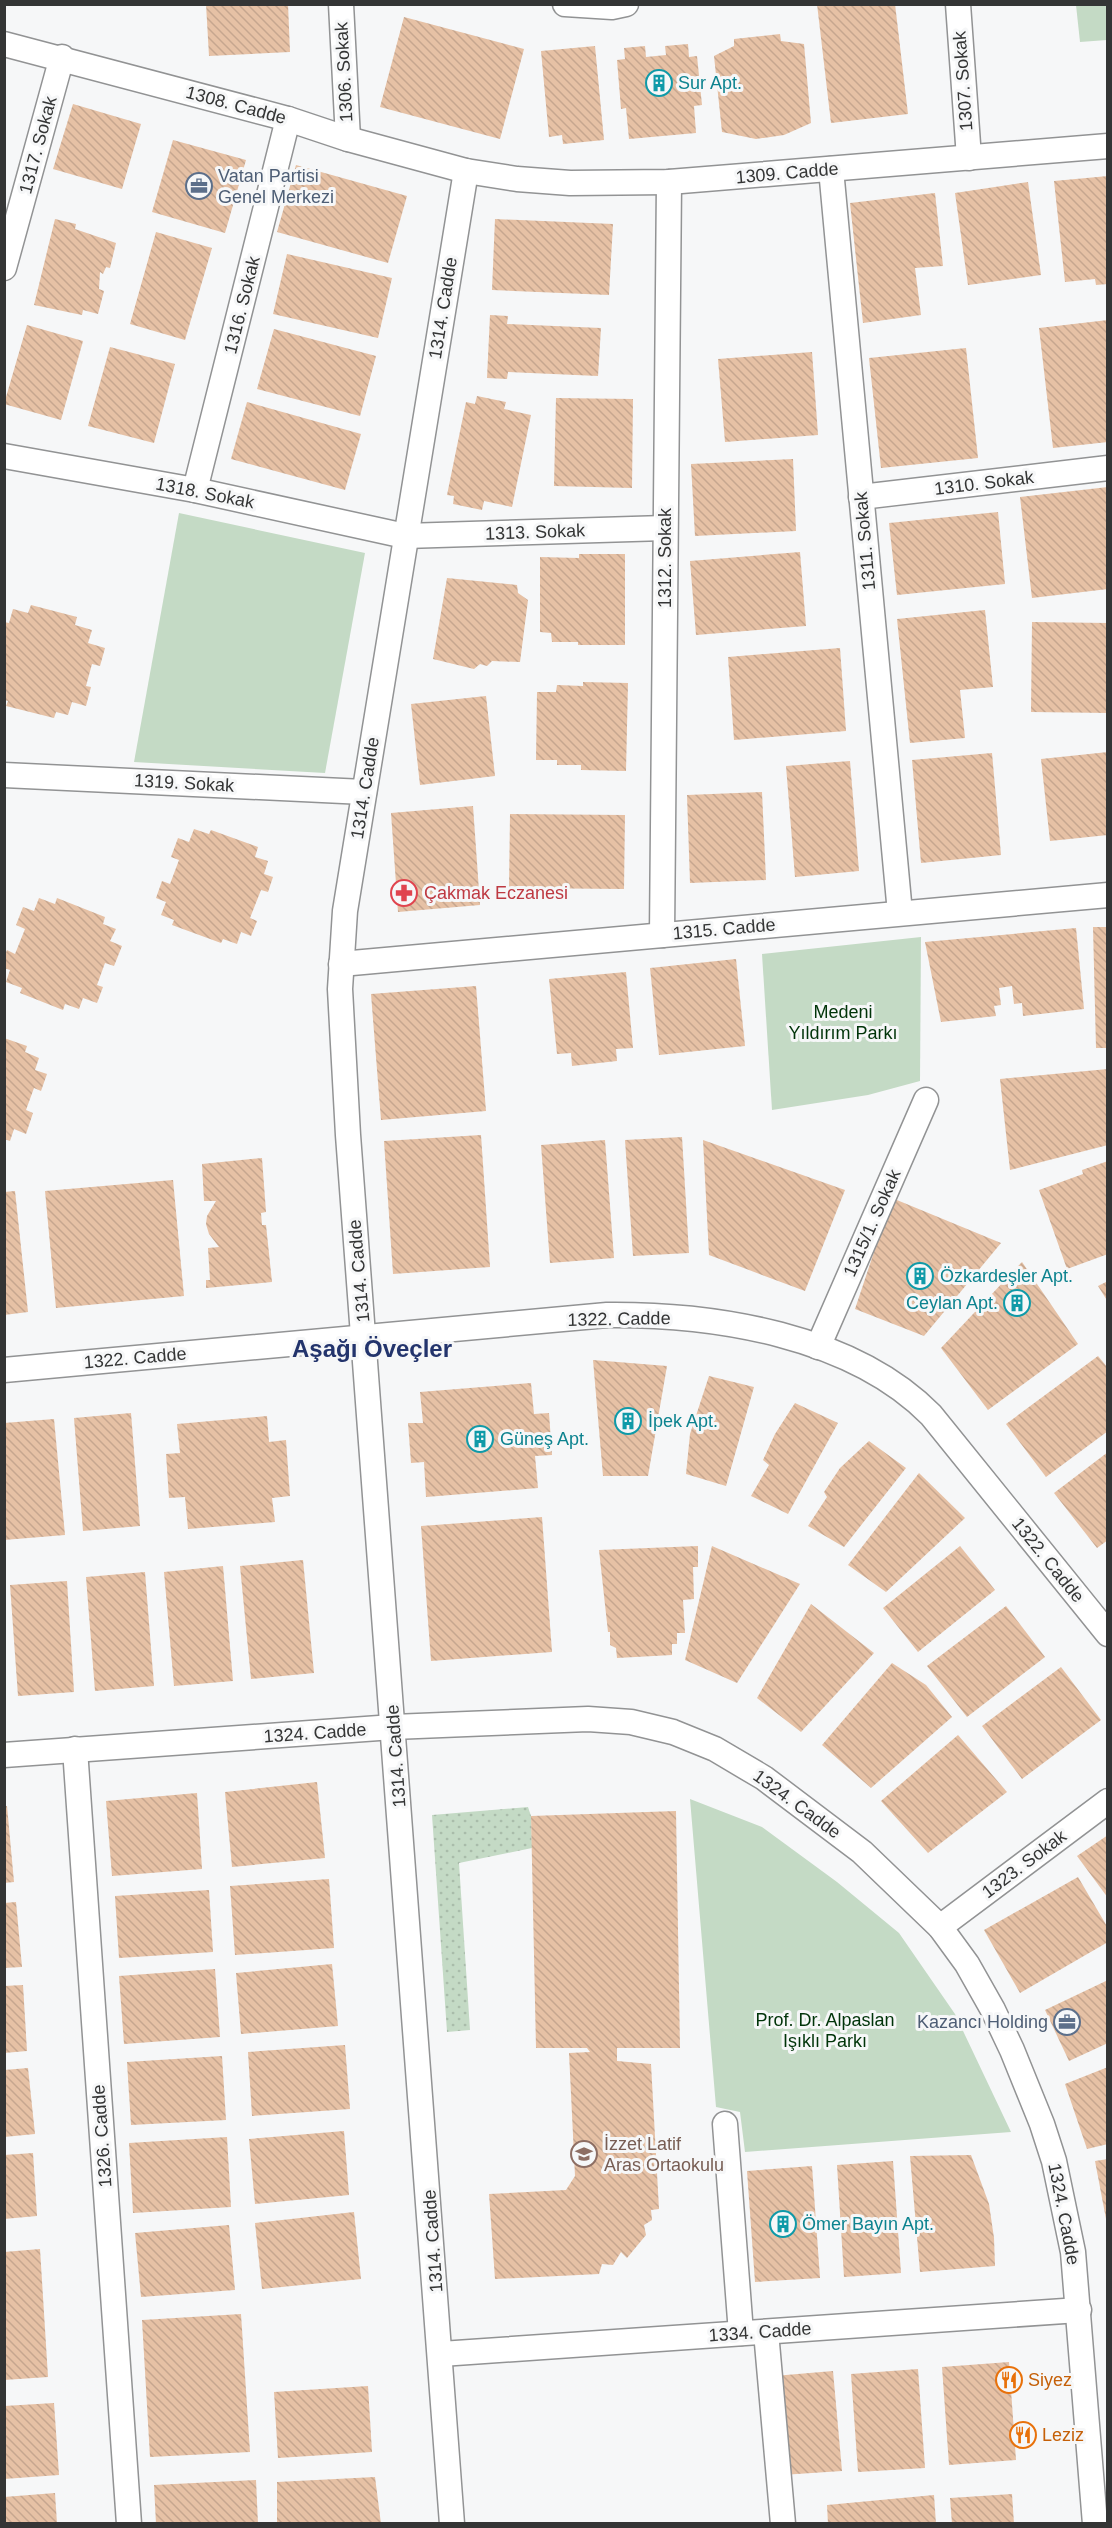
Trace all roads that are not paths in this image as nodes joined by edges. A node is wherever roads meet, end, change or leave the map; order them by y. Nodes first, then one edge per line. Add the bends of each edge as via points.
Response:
1 (341, 4) edge
2 (565, 4) edge
3 (626, 4) edge
4 (958, 4) edge
5 (4, 44) edge
6 (62, 57) junction
7 (288, 120) junction
8 (348, 138) junction
9 (1107, 146) edge
10 (969, 158) junction
11 (831, 169) junction
12 (466, 171) junction
13 (669, 182) junction
14 (4, 268) edge
15 (4, 456) edge
16 (1107, 468) edge
17 (195, 490) junction
18 (861, 497) junction
19 (665, 528) junction
20 (405, 536) junction
21 (4, 775) edge
22 (364, 792) junction
23 (1107, 895) edge
24 (900, 913) junction
25 (662, 935) junction
26 (341, 964) junction
27 (926, 1100) dead end
28 (365, 1337) junction
29 (818, 1347) junction
30 (4, 1370) edge
31 (1107, 1634) edge
32 (393, 1727) junction
33 (75, 1749) junction
34 (4, 1755) edge
35 (1107, 1801) edge
36 (940, 1927) junction
37 (725, 2124) dead end
38 (1079, 2310) junction
39 (766, 2332) junction
40 (741, 2333) junction
41 (441, 2354) junction
42 (129, 2523) edge
43 (452, 2523) edge
44 (783, 2523) edge
45 (1095, 2523) edge

1 - 8 street, 1306. Sokak
2 - 3 street
4 - 10 street, 1307. Sokak
5 - 6 street, 1308. Cadde
6 - 7 street, 1308. Cadde
6 - 14 street, 1317. Sokak
7 - 8 street, 1308. Cadde
7 - 17 street, 1316. Sokak
8 - 12 street, 1308. Cadde
9 - 10 street, 1309. Cadde
10 - 11 street, 1309. Cadde
11 - 13 street, 1309. Cadde
11 - 18 street, 1311. Sokak
12 - 13 street, 1309. Cadde via 570,183
12 - 20 street, 1314. Cadde
13 - 19 street, 1312. Sokak
15 - 17 street, 1318. Sokak
16 - 18 street, 1310. Sokak
17 - 20 street, 1318. Sokak
18 - 24 street, 1311. Sokak
19 - 20 street, 1313. Sokak
19 - 25 street, 1312. Sokak
20 - 22 street, 1314. Cadde
21 - 22 street, 1319. Sokak
22 - 26 street, 1314. Cadde
23 - 24 street, 1315. Cadde
24 - 25 street, 1315. Cadde
25 - 26 street, 1315. Cadde
26 - 28 street, 1314. Cadde via 342,1045
27 - 29 street, 1315/1. Sokak
28 - 29 street, 1322. Cadde via 633,1315 712,1322
28 - 30 street, 1322. Cadde
28 - 32 street, 1314. Cadde
29 - 31 street, 1322. Cadde via 877,1374 925,1408
32 - 33 street, 1324. Cadde
32 - 36 street, 1324. Cadde via 588,1719 631,1722 673,1732 715,1749 764,1778 862,1852
32 - 41 street, 1314. Cadde
33 - 34 street, 1324. Cadde
33 - 42 street, 1326. Cadde
35 - 36 street, 1323. Sokak
36 - 38 street, 1324. Cadde via 968,1964 993,2010 1042,2124 1064,2203
37 - 40 street
38 - 39 street, 1334. Cadde
38 - 45 street, 1324. Cadde
39 - 40 street, 1334. Cadde
39 - 44 street
40 - 41 street, 1334. Cadde
41 - 43 street, 1314. Cadde

